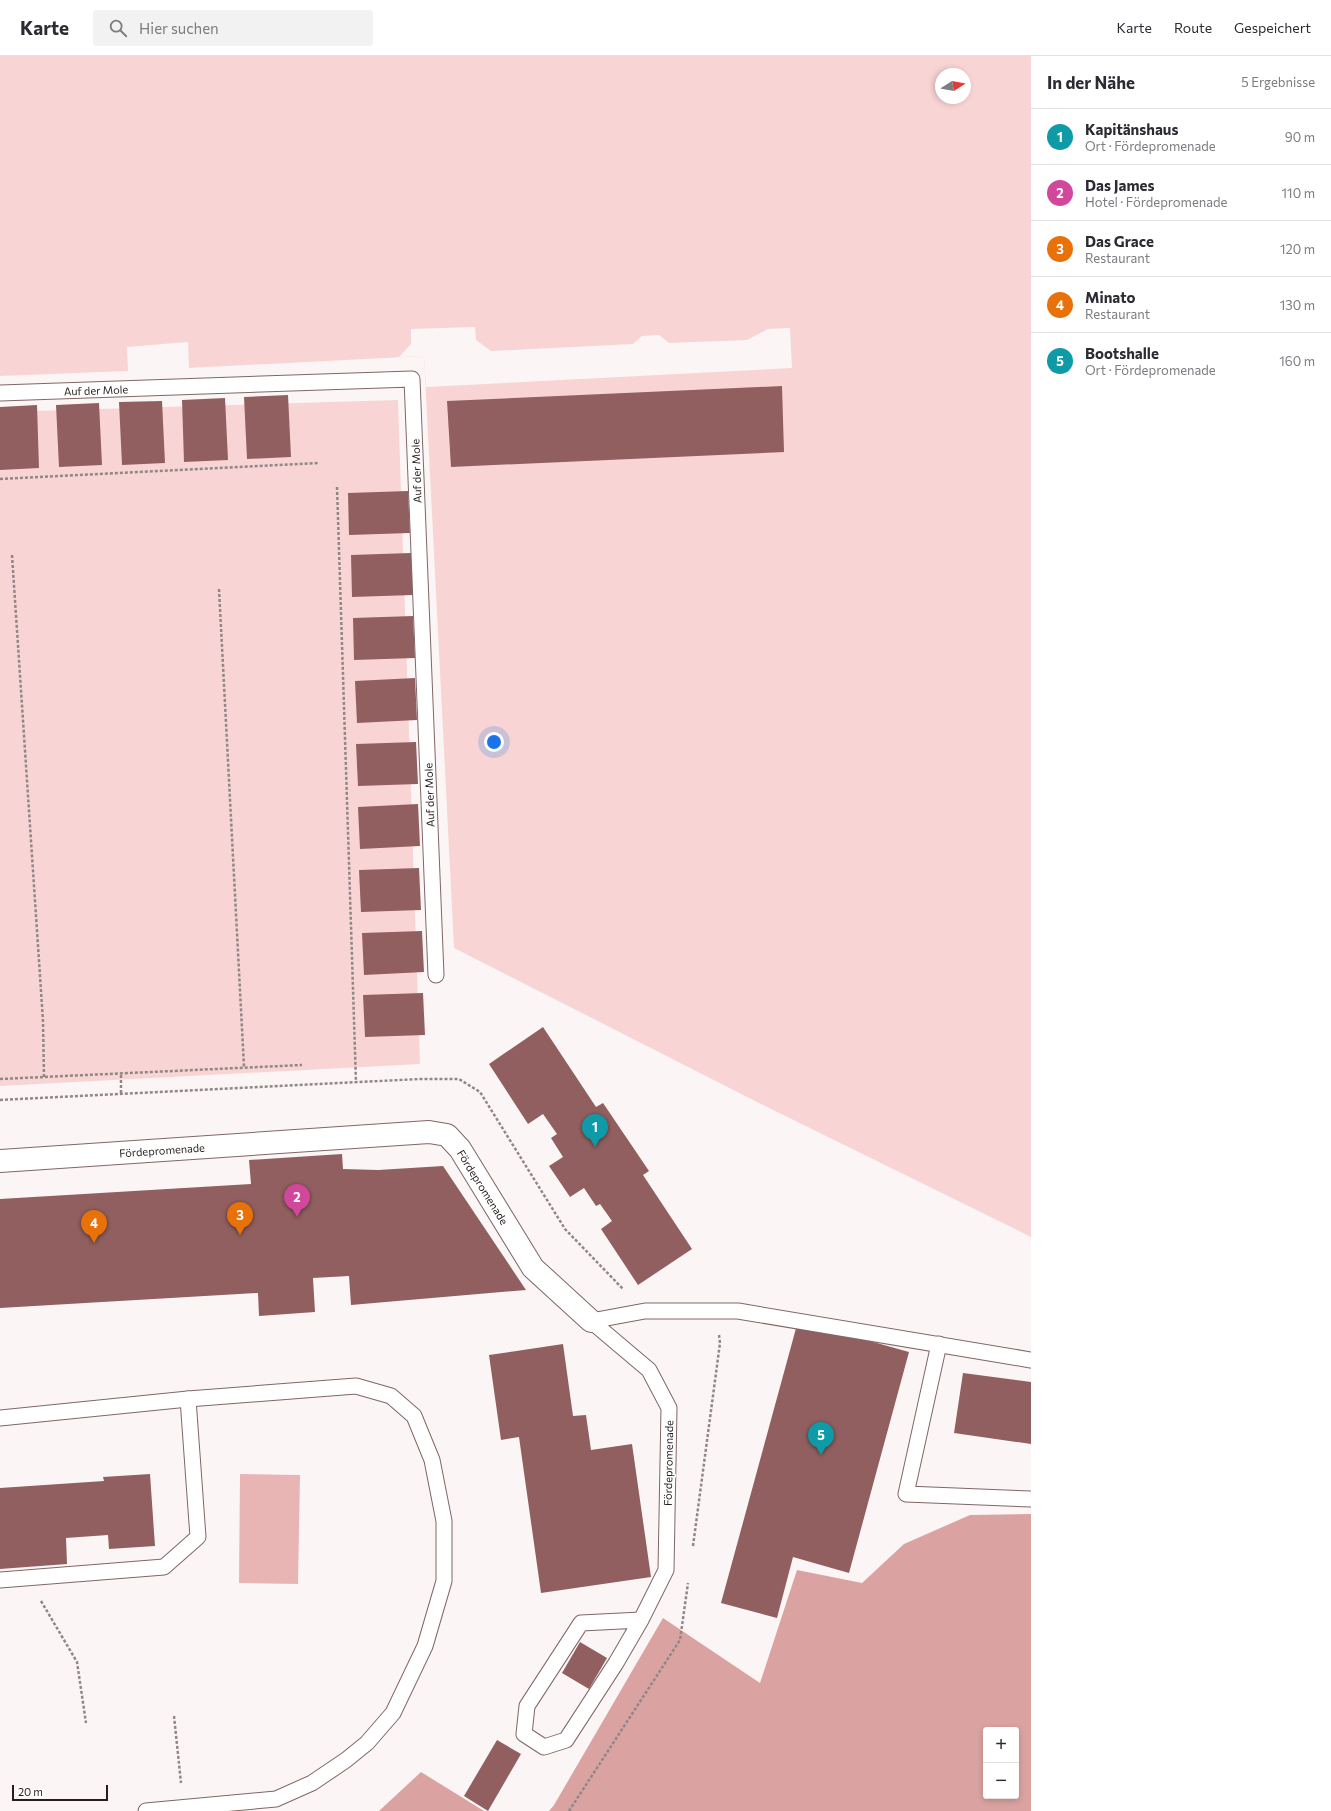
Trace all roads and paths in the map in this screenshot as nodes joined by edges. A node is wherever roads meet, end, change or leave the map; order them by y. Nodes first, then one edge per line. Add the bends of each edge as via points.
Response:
1 (0, 393) edge
2 (318, 464) dead end
3 (0, 479) edge
4 (337, 487) dead end
5 (12, 555) dead end
6 (219, 589) dead end
7 (436, 975) dead end
8 (302, 1065) dead end
9 (244, 1067) junction
10 (121, 1073) dead end
11 (44, 1077) junction
12 (0, 1079) edge
13 (356, 1083) dead end
14 (120, 1093) dead end
15 (0, 1161) edge
16 (591, 1321) junction
17 (938, 1344) junction
18 (1031, 1360) edge
19 (188, 1399) junction
20 (0, 1418) edge
21 (1031, 1499) edge
22 (35, 1578) junction
23 (0, 1580) edge
24 (641, 1620) junction
25 (174, 1716) dead end
26 (86, 1723) dead end
27 (183, 1808) junction
28 (146, 1811) edge

1 - 7 lane, Auf der Mole via 412,379
2 - 3 path
4 - 13 path
5 - 11 path via 43,1021
6 - 9 path
8 - 9 path
9 - 11 path
10 - 14 path
11 - 12 path
15 - 16 street, Fördepromenade via 429,1132 446,1135 460,1149 533,1268
16 - 17 lane via 645,1311 738,1311
16 - 24 lane, Fördepromenade via 649,1370 669,1408 666,1570
17 - 18 lane
17 - 21 lane via 906,1494
19 - 20 lane
19 - 22 lane via 198,1537 164,1568
19 - 27 lane via 356,1386 391,1396 414,1416 432,1460 444,1521 444,1582 425,1646 393,1713 367,1743 312,1783 276,1799
22 - 23 lane
22 - 26 path via 36,1592 77,1662
24 - 24 lane, Fördepromenade via 566,1740 544,1746 524,1734 528,1706 581,1624
25 - 27 path
27 - 28 lane

